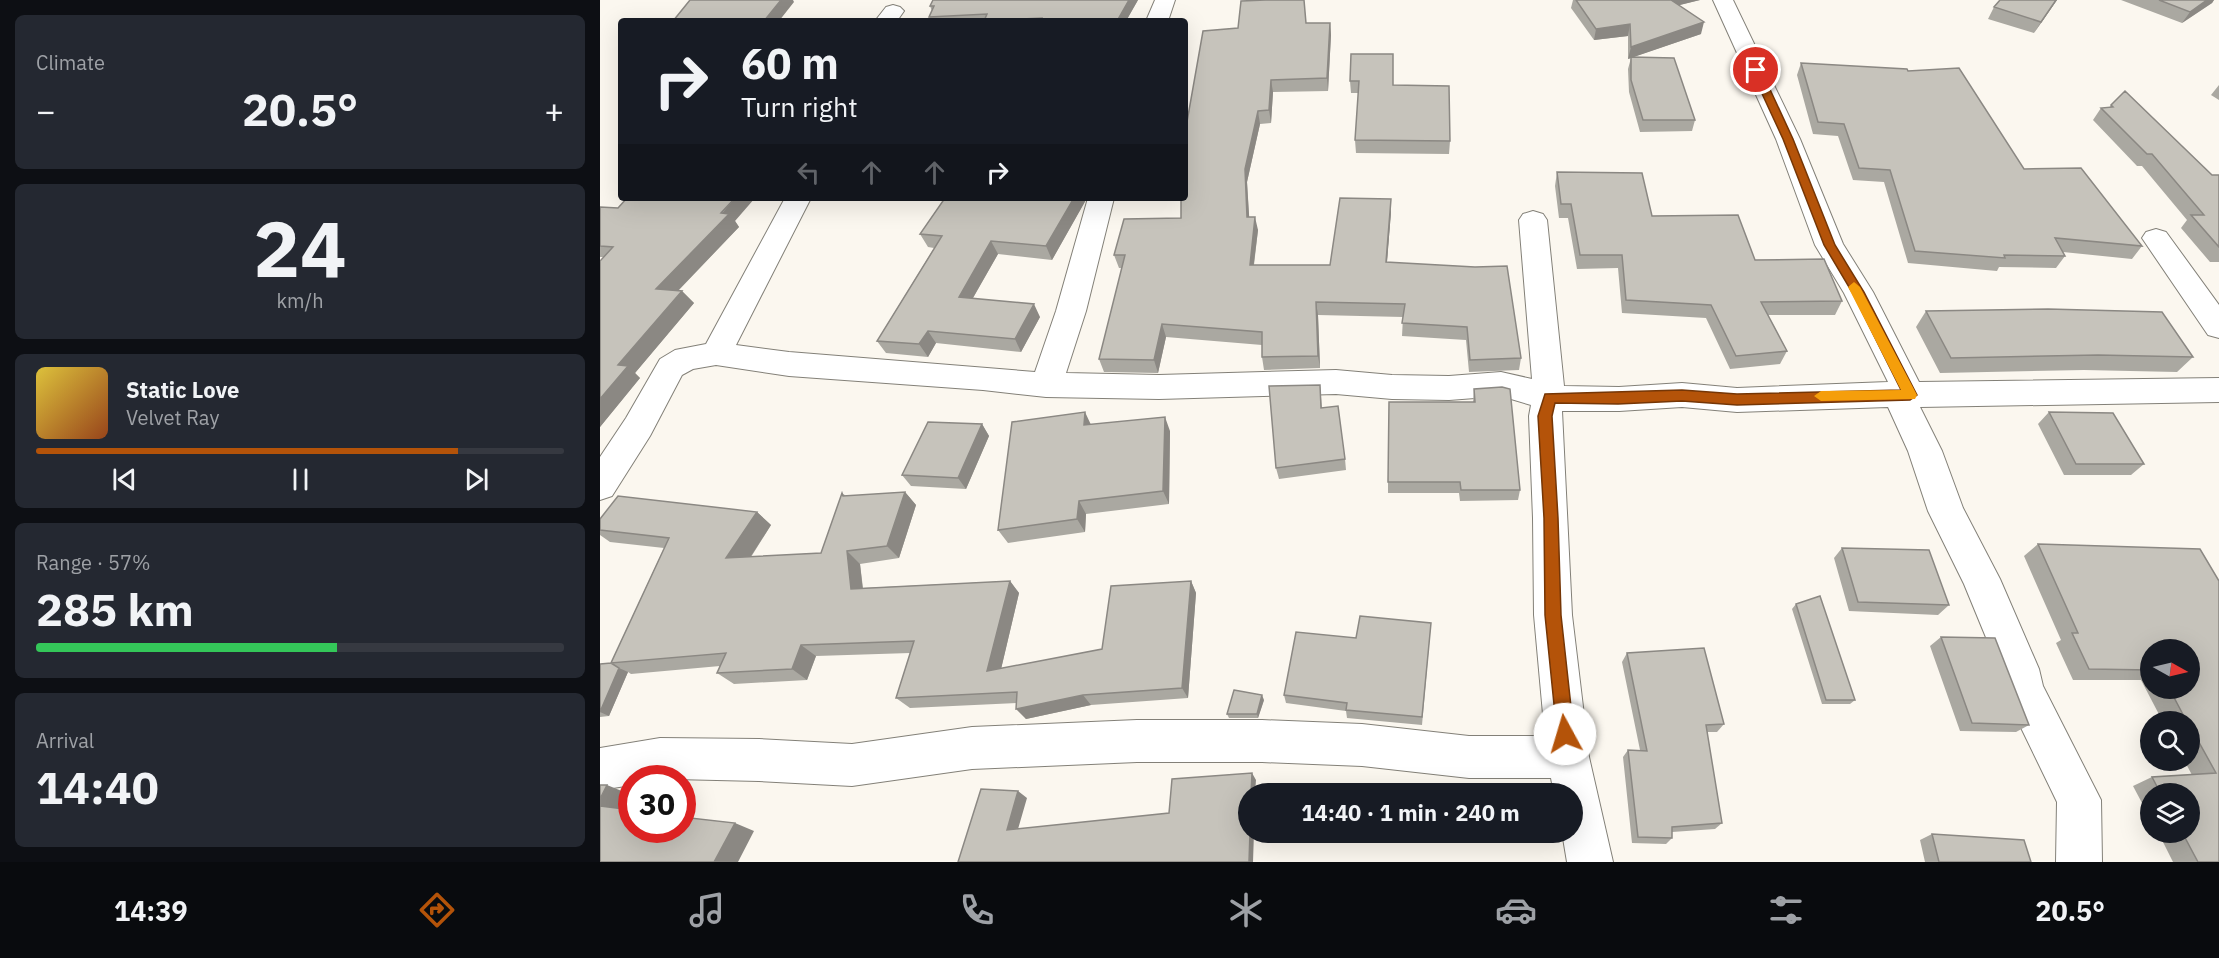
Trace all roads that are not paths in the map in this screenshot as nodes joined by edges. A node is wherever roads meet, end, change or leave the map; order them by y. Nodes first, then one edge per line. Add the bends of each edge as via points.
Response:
1 (1165, 0) edge
2 (1723, 0) edge
3 (1158, 18) edge
4 (796, 201) edge
5 (1100, 201) edge
6 (1533, 220) dead end
7 (2156, 238) dead end
8 (2219, 327) edge
9 (716, 354) junction
10 (1046, 385) junction
11 (2219, 390) edge
12 (1910, 395) junction
13 (1550, 398) junction
14 (600, 486) edge
15 (1568, 757) junction
16 (600, 769) edge
17 (1590, 862) edge
18 (2079, 862) edge

1 - 3 street
2 - 12 street via 1788,139 1829,245 1858,292
4 - 9 street
5 - 10 street via 1071,311
6 - 13 street
7 - 8 street
9 - 10 street via 789,364
9 - 14 street via 686,358 671,367
10 - 13 street via 1159,387 1336,382 1449,388 1501,384
11 - 12 street
12 - 13 street
12 - 18 street via 1904,407 1946,511 1981,579 2019,669 2024,691 2079,800
13 - 15 street via 1545,416 1553,615
15 - 16 street via 1469,757 1362,745 1137,741 972,748 852,765 660,759
15 - 17 street

